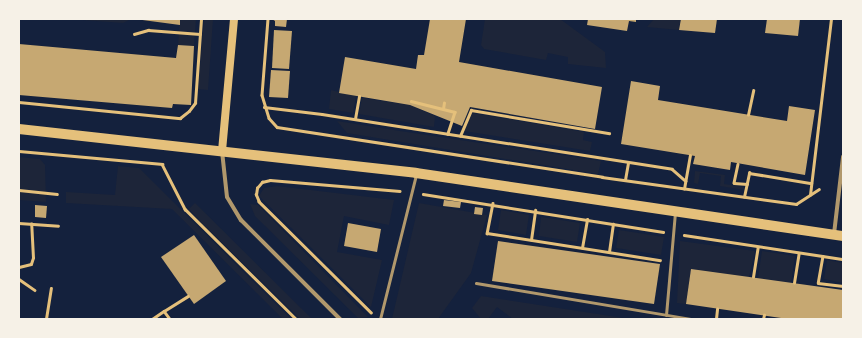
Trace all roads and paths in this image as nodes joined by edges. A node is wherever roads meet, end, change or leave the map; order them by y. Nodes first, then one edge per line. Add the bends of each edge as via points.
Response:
1 (201, 19) edge
2 (234, 19) edge
3 (268, 19) edge
4 (831, 19) edge
5 (134, 34) dead end
6 (200, 34) junction
7 (752, 91) dead end
8 (359, 96) dead end
9 (411, 101) dead end
10 (19, 102) edge
11 (444, 103) dead end
12 (264, 107) junction
13 (443, 109) junction
14 (748, 114) dead end
15 (355, 119) junction
16 (19, 129) edge
17 (608, 133) dead end
18 (448, 134) junction
19 (460, 136) junction
20 (19, 151) edge
21 (222, 151) junction
22 (690, 156) dead end
23 (843, 157) edge
24 (628, 163) junction
25 (738, 164) dead end
26 (416, 173) junction
27 (625, 180) junction
28 (686, 181) junction
29 (811, 183) junction
30 (747, 184) junction
31 (684, 189) junction
32 (819, 189) dead end
33 (19, 190) edge
34 (413, 192) junction
35 (57, 194) dead end
36 (810, 195) junction
37 (744, 197) junction
38 (493, 203) junction
39 (535, 210) junction
40 (675, 211) junction
41 (587, 219) junction
42 (19, 223) edge
43 (31, 224) junction
44 (613, 224) junction
45 (58, 226) dead end
46 (673, 234) junction
47 (838, 235) edge
48 (531, 240) junction
49 (758, 247) junction
50 (582, 248) junction
51 (609, 252) junction
52 (799, 252) junction
53 (823, 256) junction
54 (843, 259) edge
55 (671, 261) junction
56 (19, 267) edge
57 (753, 277) dead end
58 (19, 279) edge
59 (476, 283) dead end
60 (794, 283) dead end
61 (843, 286) edge
62 (51, 288) dead end
63 (35, 290) dead end
64 (188, 296) dead end
65 (717, 309) dead end
66 (164, 311) junction
67 (666, 315) junction
68 (46, 319) edge
69 (152, 319) edge
70 (170, 319) edge
71 (296, 319) edge
72 (340, 319) edge
73 (377, 319) edge
74 (380, 319) edge
75 (692, 319) edge
76 (716, 319) edge

1 - 6 path
2 - 21 main road
3 - 12 path via 262,95
4 - 29 path
5 - 6 path via 148,30
6 - 10 path via 195,103 189,112 180,118
7 - 14 path
8 - 15 path
9 - 13 path
11 - 13 path
12 - 15 path
12 - 27 path via 277,127
13 - 18 path via 455,112
15 - 18 path
16 - 21 main road
17 - 19 path via 471,110
18 - 19 path
19 - 24 path
20 - 71 path via 162,164 185,209
21 - 26 main road
21 - 72 street via 227,196 241,220
22 - 28 path
23 - 47 street
24 - 27 path
24 - 28 path via 672,169
25 - 30 path via 734,183
26 - 34 lane
26 - 40 main road
27 - 31 path
28 - 31 path
29 - 30 path via 749,173
29 - 36 path
30 - 37 path
31 - 37 path
32 - 36 path
33 - 35 path
34 - 38 path
34 - 73 path via 270,180 262,182 257,188 259,202
34 - 74 lane
36 - 37 path via 796,204
38 - 39 path
38 - 48 path via 487,234
39 - 41 path
39 - 48 path
40 - 46 lane
40 - 47 main road
41 - 44 path
41 - 50 path
42 - 43 path
43 - 45 path
43 - 56 path via 33,258 31,264
44 - 46 path
44 - 51 path
46 - 49 path
46 - 55 lane
48 - 50 path
49 - 52 path
49 - 57 path
50 - 51 path
51 - 55 path
52 - 53 path
52 - 60 path
53 - 54 path
53 - 61 path via 818,283
55 - 67 lane
58 - 63 path
59 - 67 lane
62 - 68 path
64 - 66 path
65 - 76 path
66 - 69 path
66 - 70 path
67 - 75 lane

